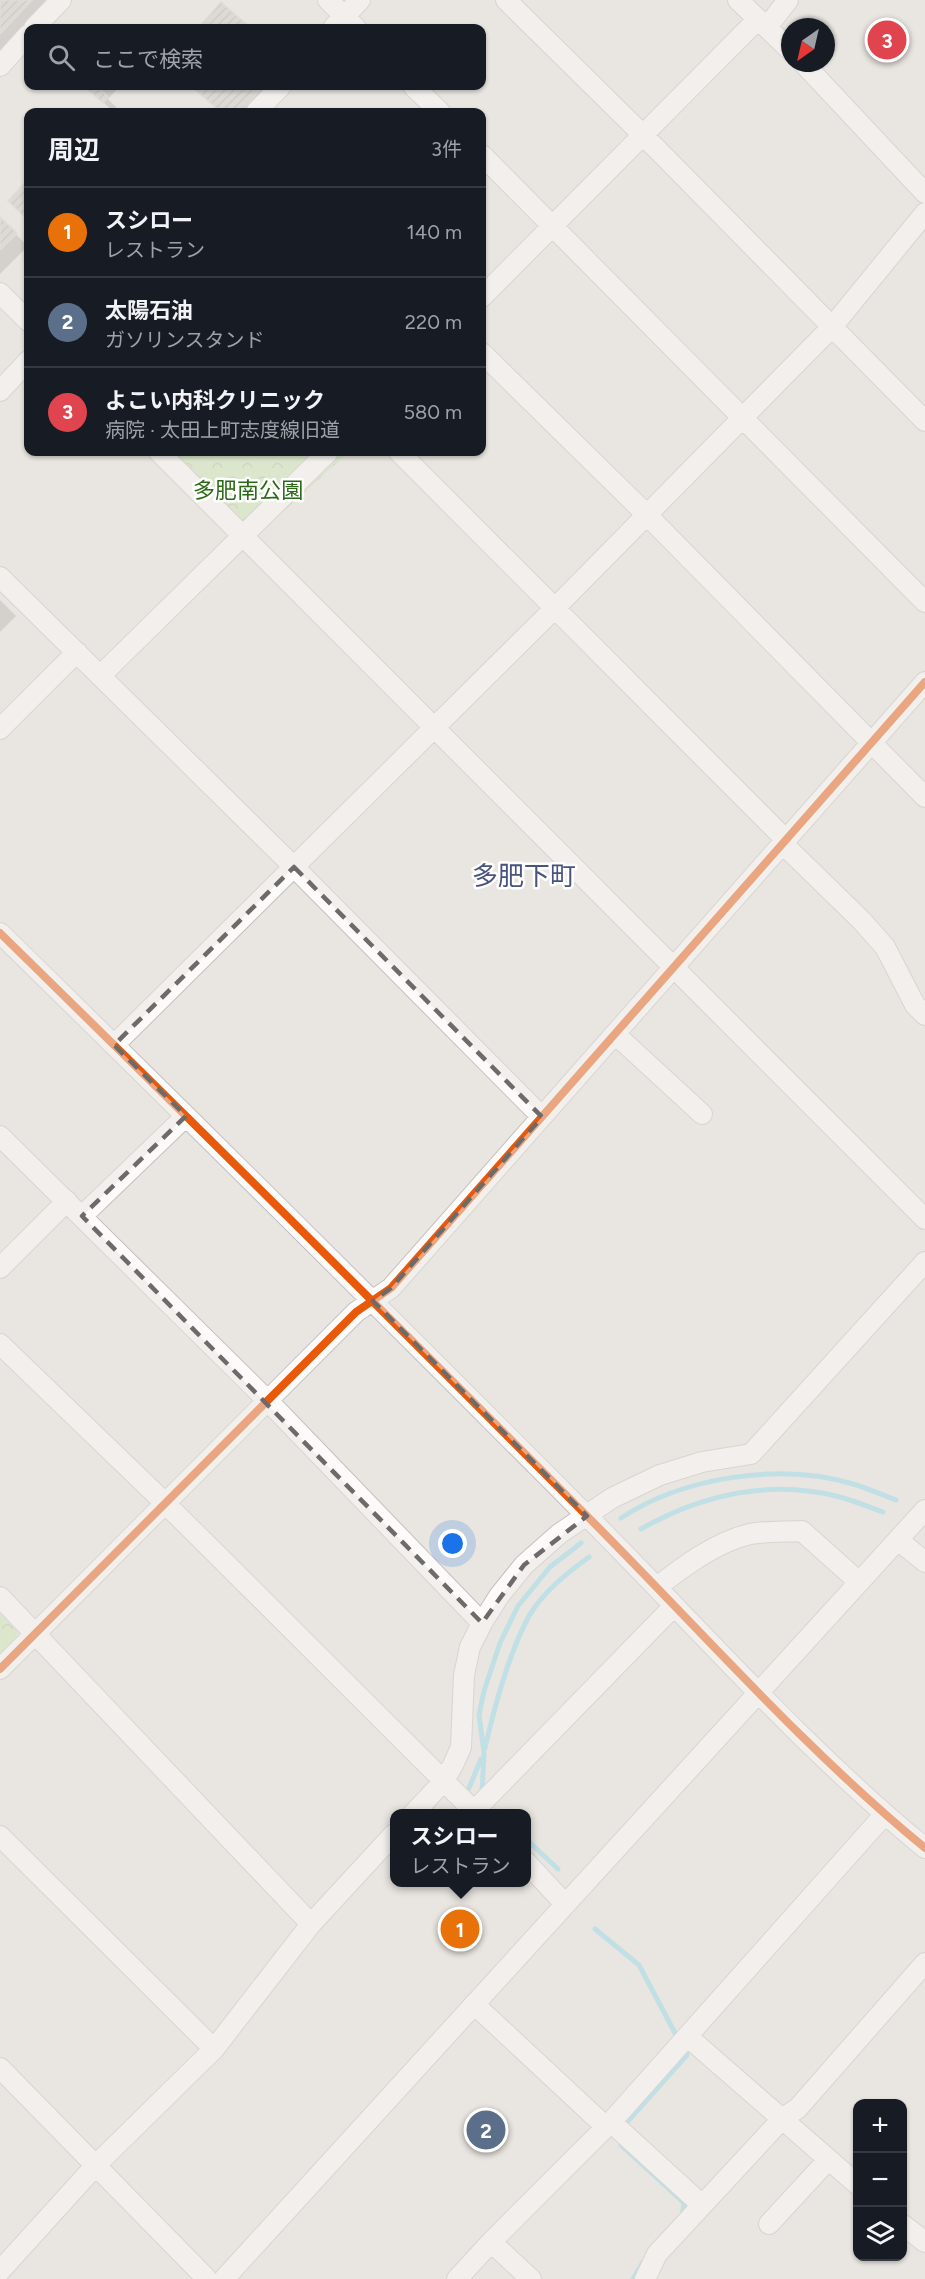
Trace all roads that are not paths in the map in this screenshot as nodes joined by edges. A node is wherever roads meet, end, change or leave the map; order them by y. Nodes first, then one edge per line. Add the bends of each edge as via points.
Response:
1 (61, 0) edge
2 (328, 0) edge
3 (360, 0) edge
4 (506, 0) edge
5 (738, 0) edge
6 (788, 0) edge
7 (763, 23) junction
8 (38, 24) edge
9 (345, 24) edge
10 (24, 39) edge
11 (781, 41) edge
12 (0, 66) edge
13 (811, 72) edge
14 (277, 90) edge
15 (417, 90) edge
16 (260, 108) edge
17 (436, 108) edge
18 (643, 135) junction
19 (486, 159) edge
20 (925, 193) edge
21 (925, 213) edge
22 (553, 227) junction
23 (0, 293) edge
24 (486, 293) edge
25 (24, 317) edge
26 (832, 327) junction
27 (486, 357) edge
28 (24, 365) edge
29 (0, 391) edge
30 (743, 417) junction
31 (925, 420) edge
32 (163, 456) edge
33 (324, 456) edge
34 (403, 456) edge
35 (646, 514) junction
36 (243, 537) junction
37 (0, 577) edge
38 (925, 602) edge
39 (555, 608) junction
40 (77, 652) junction
41 (101, 675) junction
42 (925, 682) edge
43 (435, 728) junction
44 (0, 729) edge
45 (871, 743) junction
46 (925, 797) edge
47 (783, 841) junction
48 (294, 867) junction
49 (0, 933) edge
50 (674, 966) junction
51 (925, 1015) edge
52 (615, 1034) junction
53 (114, 1045) junction
54 (702, 1114) dead end
55 (186, 1116) junction
56 (542, 1117) junction
57 (0, 1136) edge
58 (67, 1201) junction
59 (82, 1216) junction
60 (925, 1219) edge
61 (925, 1262) edge
62 (0, 1268) edge
63 (373, 1301) junction
64 (0, 1344) edge
65 (268, 1401) junction
66 (166, 1504) junction
67 (925, 1510) edge
68 (587, 1516) junction
69 (898, 1540) junction
70 (925, 1562) edge
71 (860, 1582) junction
72 (657, 1587) junction
73 (0, 1597) edge
74 (674, 1606) junction
75 (482, 1623) junction
76 (36, 1634) junction
77 (0, 1670) edge
78 (759, 1693) junction
79 (443, 1782) junction
80 (418, 1809) edge
81 (473, 1809) edge
82 (479, 1809) edge
83 (885, 1814) junction
84 (0, 1836) edge
85 (390, 1838) edge
86 (925, 1848) edge
87 (531, 1867) edge
88 (565, 1904) junction
89 (311, 1924) junction
90 (925, 1963) edge
91 (474, 2004) junction
92 (688, 2037) junction
93 (214, 2049) junction
94 (0, 2068) edge
95 (782, 2119) junction
96 (609, 2125) junction
97 (828, 2160) junction
98 (96, 2165) junction
99 (853, 2181) edge
100 (702, 2205) junction
101 (769, 2224) dead end
102 (907, 2227) edge
103 (491, 2242) junction
104 (925, 2242) edge
105 (0, 2271) edge
106 (207, 2279) edge
107 (224, 2279) edge
108 (457, 2279) edge
109 (531, 2279) edge
110 (645, 2279) edge

1 - 8 street
2 - 9 street
3 - 9 street
4 - 18 street
5 - 7 street
6 - 7 street
7 - 11 street
7 - 18 street
10 - 12 street
13 - 20 street
14 - 16 street
15 - 17 street
18 - 22 street
18 - 26 street
19 - 22 street
21 - 26 street
22 - 24 street
22 - 30 street
23 - 25 street
26 - 30 street
26 - 31 street
27 - 35 street
28 - 29 street
30 - 35 street
30 - 38 street
32 - 36 street
33 - 36 street
34 - 39 street
35 - 39 street
35 - 45 street
36 - 41 street
36 - 43 street
37 - 40 street
39 - 43 street
39 - 47 street
40 - 41 street
40 - 44 street
41 - 48 street
42 - 45 street
43 - 48 street
43 - 50 street
45 - 46 street
45 - 47 street
47 - 50 street
47 - 51 street via 885,947 915,1005
48 - 53 street
48 - 56 street
49 - 53 street
50 - 52 street
50 - 60 street
52 - 54 street
52 - 56 street
53 - 55 street
55 - 59 street
55 - 63 street
56 - 63 street via 392,1288
57 - 58 street
58 - 59 street
58 - 62 street
59 - 65 street
61 - 68 street via 751,1454 660,1474 612,1498
63 - 65 street via 356,1312
63 - 68 street
64 - 66 street
65 - 66 street
65 - 75 street
66 - 76 street
66 - 79 street
67 - 69 street
68 - 72 street
68 - 75 street via 524,1565
69 - 70 street
69 - 71 street
71 - 72 street via 802,1531 752,1534 726,1542
71 - 78 street
72 - 74 street
73 - 76 street
74 - 78 street
74 - 82 street
75 - 79 street via 464,1675 461,1747
76 - 77 street
76 - 89 street
78 - 83 street
78 - 88 street
79 - 80 street
79 - 81 street
83 - 86 street
83 - 92 street
84 - 93 street
85 - 89 street
87 - 88 street
88 - 91 street
89 - 93 street
90 - 95 street via 798,2108
91 - 96 street
91 - 107 street
92 - 95 street
92 - 96 street
93 - 98 street
94 - 98 street
95 - 97 street
95 - 100 street
96 - 100 street
96 - 103 street
97 - 99 street
97 - 101 street
98 - 105 street
98 - 106 street
100 - 110 street via 657,2254
102 - 104 street
103 - 108 street
103 - 109 street

